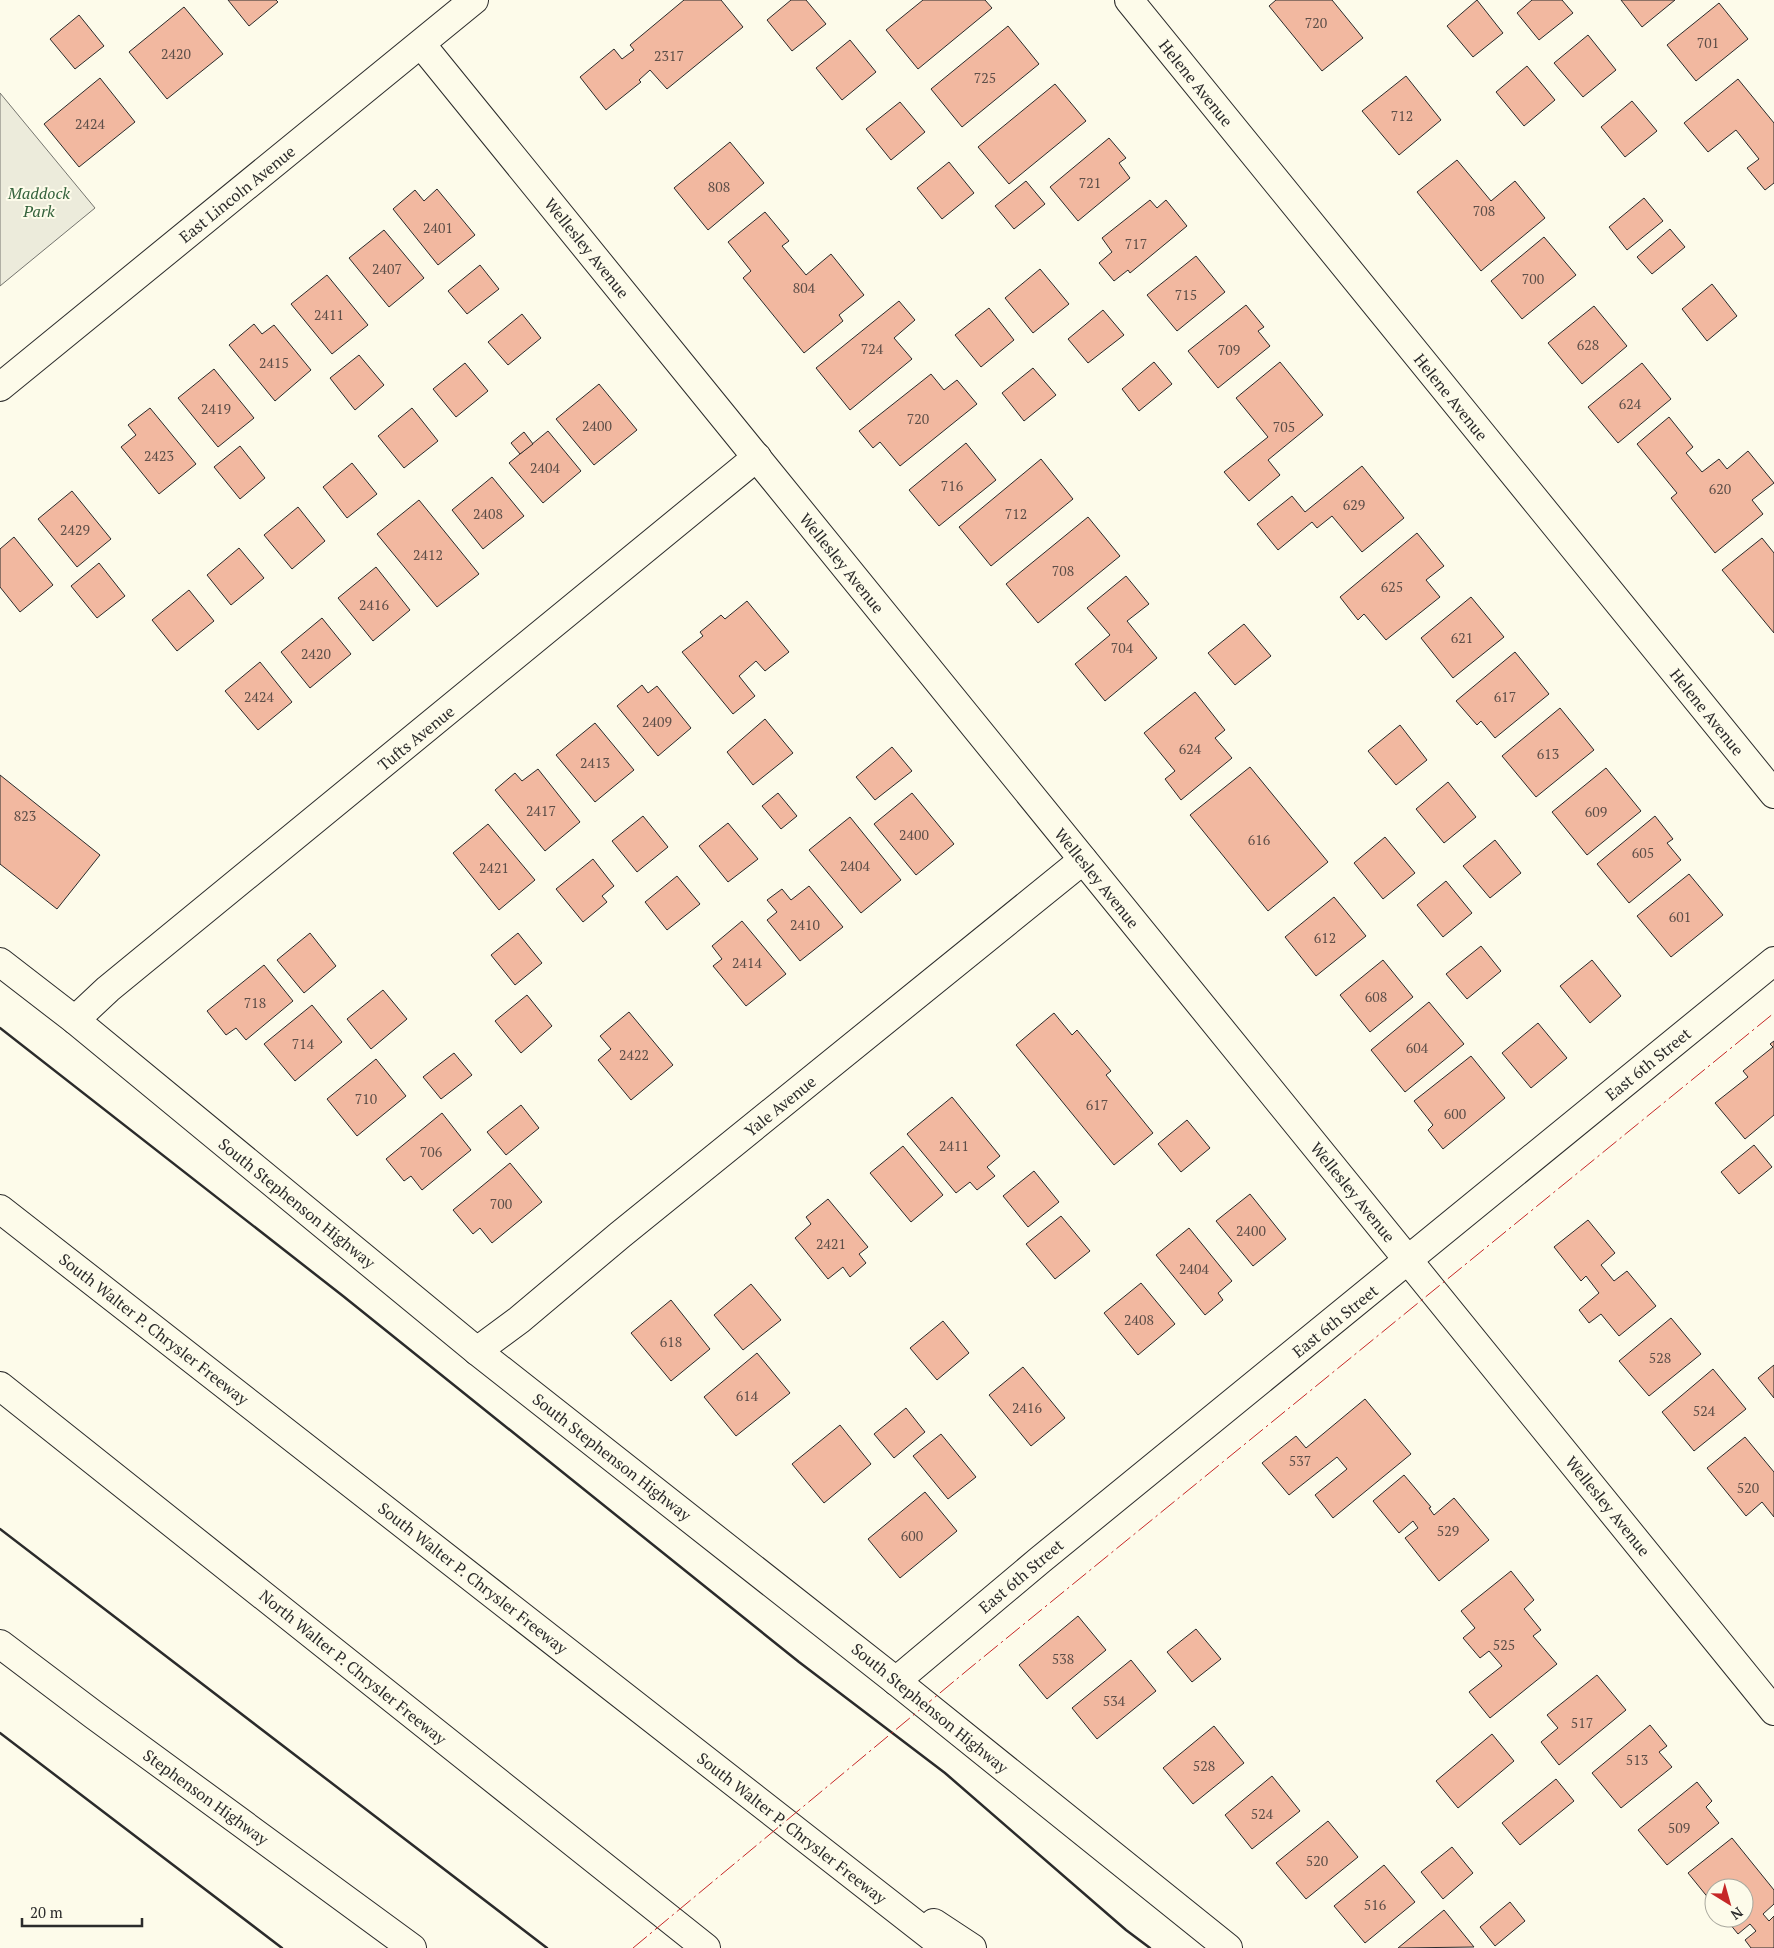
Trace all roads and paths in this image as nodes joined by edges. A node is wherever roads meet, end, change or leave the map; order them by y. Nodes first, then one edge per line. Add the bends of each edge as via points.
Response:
1 (474, 0) edge
2 (1129, 0) edge
3 (421, 44) junction
4 (0, 387) edge
5 (757, 457) junction
6 (1774, 794) edge
7 (1083, 860) junction
8 (1774, 961) edge
9 (0, 962) edge
10 (75, 1020) junction
11 (0, 1209) edge
12 (1408, 1261) junction
13 (477, 1351) junction
14 (0, 1386) edge
15 (0, 1644) edge
16 (896, 1681) junction
17 (1774, 1711) edge
18 (804, 1836) junction
19 (412, 1948) edge
20 (706, 1948) edge
21 (946, 1948) edge
22 (972, 1948) edge
23 (1228, 1948) edge

1 - 3 main road, East Lincoln Avenue
2 - 6 main road, Helene Avenue
3 - 4 main road, East Lincoln Avenue
3 - 5 main road, Wellesley Avenue
5 - 7 main road, Wellesley Avenue
5 - 10 main road, Tufts Avenue via 108,989
7 - 12 main road, Wellesley Avenue
7 - 13 main road, Yale Avenue
8 - 12 main road, East 6th Street
9 - 10 main road, South Stephenson Highway
10 - 13 main road, South Stephenson Highway
11 - 18 main road, South Walter P. Chrysler Freeway
12 - 16 main road, East 6th Street
12 - 17 main road, Wellesley Avenue
13 - 16 main road, South Stephenson Highway
14 - 20 main road, North Walter P. Chrysler Freeway
15 - 19 main road, Stephenson Highway
16 - 23 main road, South Stephenson Highway
18 - 21 main road, South Walter P. Chrysler Freeway
18 - 22 main road

